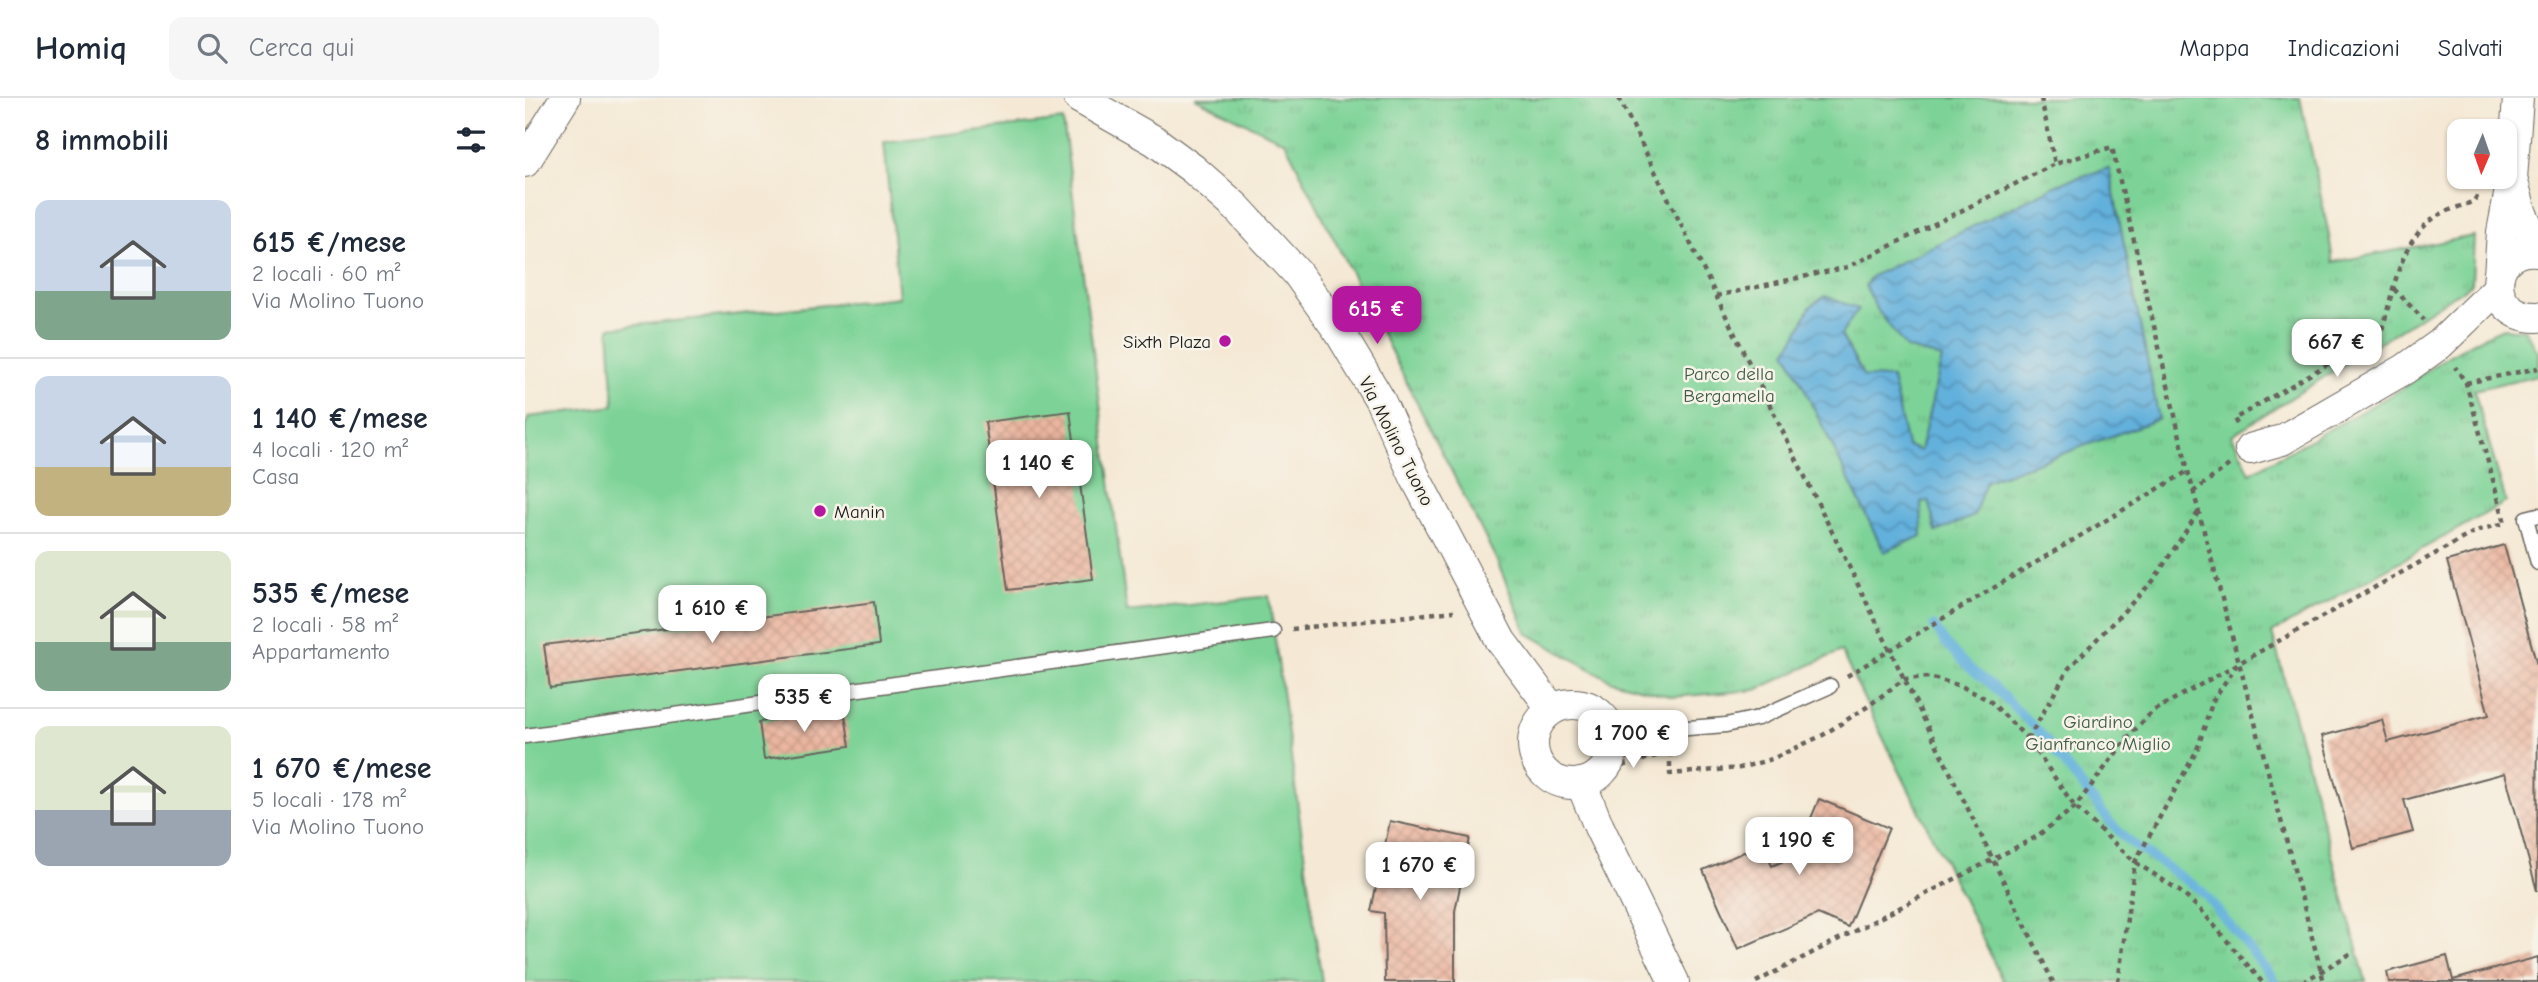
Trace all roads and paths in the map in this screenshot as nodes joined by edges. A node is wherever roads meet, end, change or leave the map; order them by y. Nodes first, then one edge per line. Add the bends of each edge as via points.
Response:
1 (565, 98) edge
2 (1079, 98) edge
3 (1619, 98) edge
4 (2041, 98) edge
5 (2518, 98) edge
6 (2516, 119) edge
7 (525, 162) edge
8 (2055, 164) junction
9 (2483, 189) edge
10 (2510, 189) edge
11 (2515, 189) edge
12 (2538, 249) edge
13 (2499, 281) junction
14 (2394, 289) junction
15 (1716, 296) junction
16 (2532, 320) edge
17 (2440, 344) junction
18 (2538, 368) edge
19 (2466, 383) junction
20 (2250, 449) junction
21 (2188, 471) junction
22 (2193, 492) junction
23 (2199, 511) junction
24 (2538, 515) edge
25 (2538, 563) edge
26 (1482, 608) junction
27 (1273, 631) joint
28 (1892, 649) junction
29 (2239, 662) junction
30 (1904, 680) junction
31 (1830, 686) joint
32 (1552, 709) junction
33 (1612, 734) junction
34 (525, 736) edge
35 (2028, 739) junction
36 (1593, 786) junction
37 (2075, 807) junction
38 (1993, 860) junction
39 (2135, 862) junction
40 (2350, 954) dead end
41 (2321, 970) junction
42 (1674, 982) edge
43 (1756, 982) edge
44 (2053, 982) edge
45 (2118, 982) edge
46 (2262, 982) edge
47 (2303, 982) edge
48 (2323, 982) edge

1 - 7 street
2 - 26 street, Via Molino Tuono via 1155,141 1193,169 1236,206 1297,273 1380,400
3 - 15 path
4 - 8 path
5 - 6 street
8 - 15 path via 1848,267
8 - 21 path via 2112,147
9 - 14 path via 2474,201 2424,227 2404,254
10 - 13 street
11 - 12 street
12 - 13 street via 2511,257
13 - 16 street via 2506,306
13 - 17 street
14 - 17 path via 2433,329
14 - 20 path via 2381,333 2234,419
15 - 28 path
16 - 17 street via 2495,319
17 - 19 path
17 - 20 street via 2282,440
18 - 19 path
19 - 29 path via 2505,523 2476,531
20 - 22 path
21 - 22 path
21 - 28 path
22 - 23 path
23 - 29 path
23 - 35 path via 2153,581 2069,668
24 - 25 lane via 2526,518
26 - 27 path
26 - 32 street, Via Molino Tuono
27 - 34 lane
28 - 30 path
28 - 31 path
29 - 37 path via 2153,711
29 - 39 path via 2213,700 2197,750
29 - 41 path
30 - 35 path via 1930,677 1961,686 1990,701
30 - 36 path via 1823,735 1772,759 1740,768 1670,774 1671,751 1619,767
30 - 38 path
31 - 33 lane via 1737,723
32 - 33 street via 1589,706
32 - 36 street via 1532,739 1538,764 1556,780
33 - 36 street via 1610,760 1593,779
35 - 37 path
36 - 42 street via 1599,827
37 - 38 path via 2036,837
37 - 39 path
38 - 43 path
38 - 44 path
39 - 45 path
39 - 46 path via 2201,910
40 - 41 path
41 - 47 path
41 - 48 path

